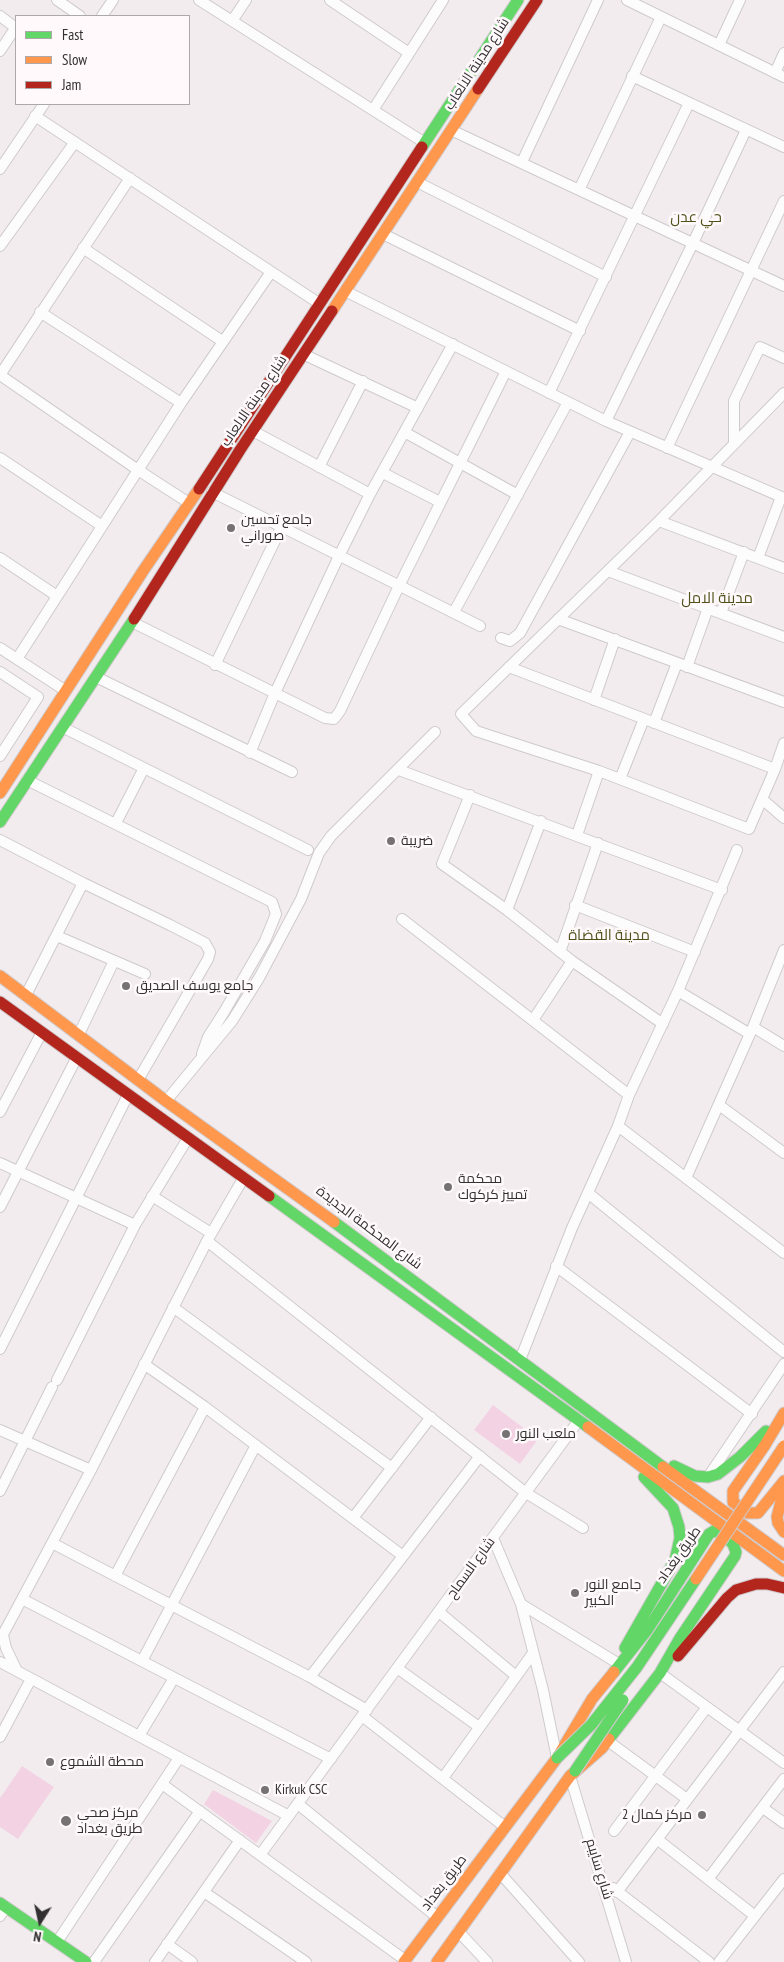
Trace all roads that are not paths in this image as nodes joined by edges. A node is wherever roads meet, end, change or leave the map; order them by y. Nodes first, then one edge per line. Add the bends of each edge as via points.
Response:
1 (57, 0) edge
2 (113, 0) edge
3 (199, 0) edge
4 (246, 0) edge
5 (330, 0) edge
6 (443, 0) edge
7 (518, 0) edge
8 (537, 0) edge
9 (598, 0) edge
10 (627, 0) edge
11 (740, 0) edge
12 (79, 15) edge
13 (103, 15) edge
14 (0, 16) edge
15 (660, 16) junction
16 (232, 21) junction
17 (15, 26) edge
18 (15, 28) edge
19 (719, 45) junction
20 (0, 51) edge
21 (409, 53) junction
22 (784, 53) edge
23 (779, 75) edge
24 (632, 76) junction
25 (466, 80) junction
26 (479, 89) junction
27 (689, 103) junction
28 (43, 105) edge
29 (373, 110) junction
30 (35, 116) junction
31 (452, 130) junction
32 (746, 130) junction
33 (75, 142) junction
34 (425, 144) junction
35 (784, 147) edge
36 (522, 162) junction
37 (0, 169) edge
38 (130, 178) junction
39 (417, 182) junction
40 (580, 190) junction
41 (784, 201) edge
42 (635, 216) junction
43 (383, 234) junction
44 (693, 244) junction
45 (0, 246) edge
46 (83, 248) junction
47 (271, 272) junction
48 (752, 272) junction
49 (606, 277) junction
50 (784, 286) edge
51 (345, 292) junction
52 (320, 304) junction
53 (40, 312) junction
54 (580, 331) junction
55 (222, 341) junction
56 (453, 344) junction
57 (304, 354) junction
58 (784, 358) edge
59 (506, 371) junction
60 (363, 381) junction
61 (784, 392) edge
62 (549, 393) junction
63 (568, 402) junction
64 (181, 403) junction
65 (418, 408) junction
66 (606, 421) junction
67 (253, 431) junction
68 (630, 432) junction
69 (406, 433) junction
70 (734, 444) junction
71 (667, 448) junction
72 (0, 458) edge
73 (460, 464) junction
74 (319, 467) junction
75 (711, 468) junction
76 (138, 470) junction
77 (383, 473) junction
78 (212, 492) junction
79 (370, 494) junction
80 (518, 495) junction
81 (782, 497) edge
82 (440, 502) junction
83 (189, 503) junction
84 (659, 521) junction
85 (102, 526) junction
86 (282, 526) junction
87 (744, 552) junction
88 (339, 556) junction
89 (0, 558) edge
90 (758, 558) junction
91 (784, 568) edge
92 (143, 571) junction
93 (608, 571) junction
94 (158, 579) junction
95 (399, 586) junction
96 (57, 596) junction
97 (708, 608) junction
98 (454, 612) junction
99 (721, 613) junction
100 (558, 619) junction
101 (132, 622) junction
102 (480, 626) dead end
103 (784, 637) edge
104 (501, 638) dead end
105 (615, 640) junction
106 (0, 648) edge
107 (17, 659) junction
108 (677, 663) junction
109 (215, 665) junction
110 (509, 667) junction
111 (687, 667) junction
112 (0, 672) edge
113 (96, 677) junction
114 (66, 691) junction
115 (275, 693) junction
116 (594, 700) junction
117 (784, 702) edge
118 (649, 721) junction
119 (62, 727) junction
120 (435, 732) dead end
121 (784, 743) edge
122 (250, 753) junction
123 (0, 756) edge
124 (144, 768) junction
125 (775, 769) junction
126 (399, 770) junction
127 (599, 771) junction
128 (292, 772) dead end
129 (620, 779) junction
130 (27, 780) junction
131 (0, 793) edge
132 (470, 795) junction
133 (762, 799) junction
134 (784, 818) edge
135 (541, 821) junction
136 (0, 822) edge
137 (116, 823) junction
138 (577, 835) junction
139 (0, 840) edge
140 (598, 843) junction
141 (308, 850) dead end
142 (737, 850) dead end
143 (84, 883) junction
144 (722, 890) junction
145 (576, 905) junction
146 (507, 910) junction
147 (402, 920) dead end
148 (57, 936) junction
149 (784, 950) edge
150 (560, 952) junction
151 (695, 952) junction
152 (114, 961) junction
153 (572, 961) junction
154 (145, 974) dead end
155 (0, 976) edge
156 (678, 992) junction
157 (26, 995) junction
158 (0, 1002) edge
159 (534, 1020) junction
160 (663, 1024) junction
161 (752, 1031) junction
162 (42, 1032) junction
163 (79, 1034) junction
164 (784, 1046) edge
165 (77, 1057) junction
166 (201, 1060) junction
167 (138, 1080) junction
168 (128, 1095) junction
169 (629, 1095) junction
170 (3, 1099) edge
171 (166, 1101) junction
172 (719, 1105) junction
173 (0, 1112) edge
174 (618, 1126) junction
175 (188, 1138) junction
176 (784, 1153) edge
177 (0, 1163) edge
178 (18, 1171) junction
179 (244, 1177) junction
180 (686, 1178) junction
181 (588, 1193) junction
182 (152, 1196) junction
183 (77, 1198) junction
184 (0, 1207) edge
185 (135, 1225) junction
186 (209, 1237) junction
187 (784, 1253) edge
188 (556, 1266) junction
189 (173, 1307) junction
190 (0, 1349) edge
191 (784, 1352) edge
192 (520, 1360) junction
193 (144, 1364) junction
194 (784, 1364) edge
195 (206, 1407) junction
196 (752, 1414) junction
197 (783, 1414) edge
198 (431, 1417) junction
199 (578, 1420) junction
200 (0, 1430) edge
201 (24, 1441) junction
202 (256, 1445) junction
203 (784, 1446) edge
204 (642, 1451) junction
205 (480, 1456) junction
206 (635, 1461) junction
207 (784, 1461) edge
208 (392, 1468) junction
209 (91, 1470) junction
210 (708, 1477) junction
211 (784, 1481) edge
212 (784, 1490) edge
213 (0, 1491) edge
214 (526, 1493) junction
215 (353, 1518) junction
216 (583, 1528) dead end
217 (784, 1532) edge
218 (493, 1538) junction
219 (52, 1543) junction
220 (784, 1555) edge
221 (403, 1556) junction
222 (784, 1571) edge
223 (115, 1576) junction
224 (784, 1588) edge
225 (22, 1599) junction
226 (520, 1604) junction
227 (171, 1605) junction
228 (439, 1612) junction
229 (2, 1638) edge
230 (533, 1653) junction
231 (142, 1661) junction
232 (0, 1662) edge
233 (619, 1664) junction
234 (397, 1668) junction
235 (18, 1672) junction
236 (660, 1673) junction
237 (516, 1676) junction
238 (783, 1676) edge
239 (310, 1677) junction
240 (174, 1678) junction
241 (31, 1679) junction
242 (707, 1707) junction
243 (365, 1713) junction
244 (479, 1727) junction
245 (740, 1731) junction
246 (139, 1736) junction
247 (0, 1737) edge
248 (608, 1741) junction
249 (179, 1758) junction
250 (557, 1758) junction
251 (331, 1759) junction
252 (784, 1763) edge
253 (573, 1774) junction
254 (655, 1775) junction
255 (443, 1778) junction
256 (784, 1779) edge
257 (162, 1784) junction
258 (687, 1799) junction
259 (298, 1804) junction
260 (763, 1808) junction
261 (200, 1812) junction
262 (289, 1816) junction
263 (784, 1823) edge
264 (505, 1827) junction
265 (614, 1831) dead end
266 (657, 1839) junction
267 (240, 1840) junction
268 (260, 1855) junction
269 (500, 1873) junction
270 (784, 1879) edge
271 (708, 1880) junction
272 (603, 1881) junction
273 (204, 1892) junction
274 (617, 1892) junction
275 (2, 1909) edge
276 (437, 1916) junction
277 (755, 1916) junction
278 (458, 1931) junction
279 (57, 1942) junction
280 (167, 1944) junction
281 (405, 1961) edge
282 (86, 1962) edge
283 (94, 1962) edge
284 (154, 1962) edge
285 (192, 1962) edge
286 (306, 1962) edge
287 (436, 1962) edge
288 (487, 1962) edge
289 (579, 1962) edge
290 (626, 1962) edge
291 (709, 1962) edge
292 (719, 1962) edge

1 - 12 street
2 - 13 street
3 - 16 street
4 - 16 street
5 - 21 street
6 - 21 street
7 - 25 main road, شارع مدينة الالعاب
8 - 26 main road, شارع مدينة الالعاب
9 - 36 street
10 - 15 street
11 - 19 street
14 - 17 street
15 - 19 street
15 - 24 street
16 - 29 street
18 - 20 street
19 - 23 street
21 - 29 street
22 - 23 street
24 - 27 street
24 - 40 street
25 - 26 main road
25 - 34 main road, شارع مدينة الالعاب
26 - 31 main road, شارع مدينة الالعاب
27 - 32 street
27 - 42 street
28 - 30 street
29 - 34 street
30 - 33 street
30 - 37 street
31 - 36 street
31 - 39 main road, شارع مدينة الالعاب
32 - 35 street
32 - 44 street
33 - 38 street
33 - 45 street
34 - 52 main road, شارع مدينة الالعاب
36 - 40 street
38 - 46 street
38 - 47 street
39 - 43 main road, شارع مدينة الالعاب
39 - 49 street
40 - 42 street
41 - 48 street
42 - 44 street
42 - 49 street
43 - 51 main road, شارع مدينة الالعاب
43 - 54 street
44 - 48 street
44 - 66 street
46 - 53 street
46 - 55 street
47 - 52 street
47 - 55 street
48 - 50 street
48 - 71 street
49 - 54 street
51 - 56 street
51 - 57 main road, شارع مدينة الالعاب
52 - 83 main road, شارع مدينة الالعاب
53 - 64 street
53 - 76 street via 0,375
54 - 62 street
55 - 64 street
56 - 59 street
56 - 65 street
57 - 60 street
57 - 67 main road, شارع مدينة الالعاب
58 - 70 street via 760,347 734,401
59 - 62 street
59 - 73 street
60 - 65 street
60 - 74 street
61 - 70 street
62 - 63 street
63 - 66 street
63 - 80 street
64 - 76 street
65 - 69 street
66 - 68 street
67 - 74 street
67 - 78 main road, شارع مدينة الالعاب
68 - 71 street
68 - 104 street via 520,633 510,641
69 - 73 street
69 - 77 street
70 - 75 street
71 - 75 street
72 - 85 street
73 - 80 street
73 - 82 street
74 - 79 street
75 - 81 street
75 - 84 street
76 - 83 street
76 - 85 street
77 - 79 street
77 - 82 street
78 - 86 street
78 - 94 main road, شارع مدينة الالعاب
79 - 88 street
80 - 98 street
81 - 90 street
82 - 95 street
83 - 92 main road, شارع مدينة الالعاب
84 - 87 street
84 - 93 street
85 - 96 street
86 - 88 street
86 - 109 street
87 - 90 street
87 - 99 street
88 - 95 street
88 - 115 street
89 - 96 street
90 - 91 street
92 - 94 main road
92 - 114 main road, شارع مدينة الالعاب
93 - 97 street
93 - 100 street
94 - 101 main road, شارع مدينة الالعاب
95 - 98 street
95 - 115 street via 334,718 325,718
96 - 107 street
97 - 99 street
97 - 111 street
98 - 102 street
99 - 103 street
100 - 105 street
100 - 110 street
101 - 109 street
101 - 113 main road, شارع مدينة الالعاب
105 - 108 street
105 - 116 street
106 - 107 street
107 - 114 street
108 - 111 street
108 - 118 street
109 - 115 street
110 - 116 street
110 - 127 street via 461,714 466,720 476,731
111 - 117 street
112 - 123 street via 38,697
113 - 119 main road, شارع مدينة الالعاب
113 - 122 street
114 - 131 main road, شارع مدينة الالعاب
115 - 122 street
116 - 118 street
118 - 125 street
118 - 129 street
119 - 124 street
119 - 130 main road, شارع مدينة الالعاب
120 - 126 street
121 - 125 street
122 - 128 street
124 - 137 street
124 - 141 street
125 - 133 street
126 - 132 street
126 - 166 street via 331,836 319,853 301,899 259,978 232,1021
127 - 129 street
127 - 138 street
129 - 133 street via 749,829
130 - 136 main road, شارع مدينة الالعاب
130 - 137 street
132 - 135 street
132 - 146 street via 442,864
133 - 134 street
135 - 138 street
135 - 146 street
137 - 166 street via 272,902 276,914 208,1037
138 - 140 street
139 - 143 street
140 - 144 street
140 - 145 street
142 - 144 street
143 - 148 street
143 - 167 street via 204,943 210,952
144 - 151 street
145 - 150 street
145 - 151 street
146 - 150 street
147 - 159 street
148 - 152 street
148 - 157 street
149 - 161 street
150 - 153 street
151 - 156 street
152 - 154 street
152 - 163 street
153 - 159 street
153 - 160 street
155 - 157 main road, شارع المحكمة الجديدة
156 - 160 street
156 - 161 street
157 - 163 main road, شارع المحكمة الجديدة
158 - 162 main road
159 - 169 street
160 - 169 street
161 - 164 street
161 - 172 street
162 - 165 main road
162 - 170 street
163 - 167 main road, شارع المحكمة الجديدة
165 - 168 main road
165 - 178 street
166 - 171 street
167 - 171 main road, شارع المحكمة الجديدة
168 - 175 main road
168 - 183 street
169 - 174 street
170 - 173 street
171 - 192 main road, شارع المحكمة الجديدة
172 - 176 street
172 - 180 street
174 - 180 street
174 - 181 street
175 - 179 main road
175 - 182 street
177 - 178 street
178 - 183 street
178 - 184 street
179 - 186 street
179 - 199 main road
180 - 187 street
181 - 188 street
181 - 191 street
182 - 185 street
182 - 186 street
183 - 185 street
183 - 190 street
185 - 201 street
186 - 189 street
186 - 198 street
188 - 192 street
188 - 196 street
189 - 193 street
189 - 208 street
192 - 204 main road, شارع المحكمة الجديدة
193 - 195 street
193 - 209 street
194 - 196 street
195 - 202 street
195 - 223 street
196 - 210 street
197 - 210 main road via 731,1466
197 - 211 main road via 733,1491 733,1502 748,1513 758,1513
198 - 205 street
198 - 208 street
199 - 206 main road
199 - 214 street, شارع السماح
200 - 201 street
201 - 209 street
201 - 213 street
202 - 215 street
202 - 227 street
203 - 250 main road, bridge via 632,1674 587,1730
204 - 210 main road via 695,1476
204 - 220 main road, شارع المحكمة الجديدة
205 - 214 street
205 - 221 street
206 - 222 main road
206 - 233 main road via 648,1483 673,1508 680,1538 675,1560 635,1628
207 - 253 main road, bridge
208 - 215 street
209 - 219 street
212 - 217 main road via 777,1517
214 - 216 street
214 - 218 street, شارع السماح
215 - 221 street
218 - 226 street
218 - 228 street, شارع السماح
219 - 223 street
219 - 225 street
221 - 239 street
223 - 227 street
224 - 236 main road via 756,1584 736,1590
225 - 229 street
225 - 231 street
226 - 230 street
226 - 233 street
227 - 231 street
227 - 239 street
228 - 234 street, شارع السماح
228 - 237 street
229 - 235 street
230 - 237 street
230 - 250 street
231 - 240 street
232 - 235 street
233 - 236 main road, طريق بغداد via 648,1629 709,1534 718,1531 733,1544 735,1556
233 - 250 main road, طريق بغداد via 592,1699
234 - 243 street, شارع السماح
234 - 244 street
235 - 241 street
236 - 242 street
236 - 248 main road, طريق بغداد
237 - 244 street
238 - 245 street
239 - 243 street
240 - 246 street
240 - 251 street
241 - 246 street
241 - 247 street
242 - 245 street
242 - 254 street
243 - 251 street, شارع السماح
243 - 255 street
244 - 255 street
245 - 252 street
245 - 258 street
246 - 249 street
248 - 253 main road, طريق بغداد
248 - 254 street
249 - 257 street
249 - 262 street
250 - 264 main road, طريق بغداد
251 - 259 street, شارع السماح
253 - 269 main road, طريق بغداد
253 - 272 street, شارع سايبم
254 - 258 street
254 - 265 street
255 - 264 street
256 - 260 street
257 - 261 street
257 - 279 street
258 - 266 street
259 - 262 street, شارع السماح
259 - 276 street
260 - 263 street
260 - 271 street
261 - 267 street
261 - 283 street
262 - 268 street, شارع السماح
264 - 276 main road, طريق بغداد
266 - 271 street
266 - 274 street
267 - 268 street
267 - 273 street
268 - 281 street
269 - 278 main road, طريق بغداد
269 - 289 street
270 - 277 street
271 - 277 street
272 - 274 street
272 - 290 street, شارع سايبم
273 - 280 street
273 - 286 street
274 - 291 street
275 - 279 main road
276 - 281 main road, طريق بغداد
277 - 292 street
278 - 287 main road, طريق بغداد
278 - 288 street
279 - 282 main road
280 - 284 street
280 - 285 street

